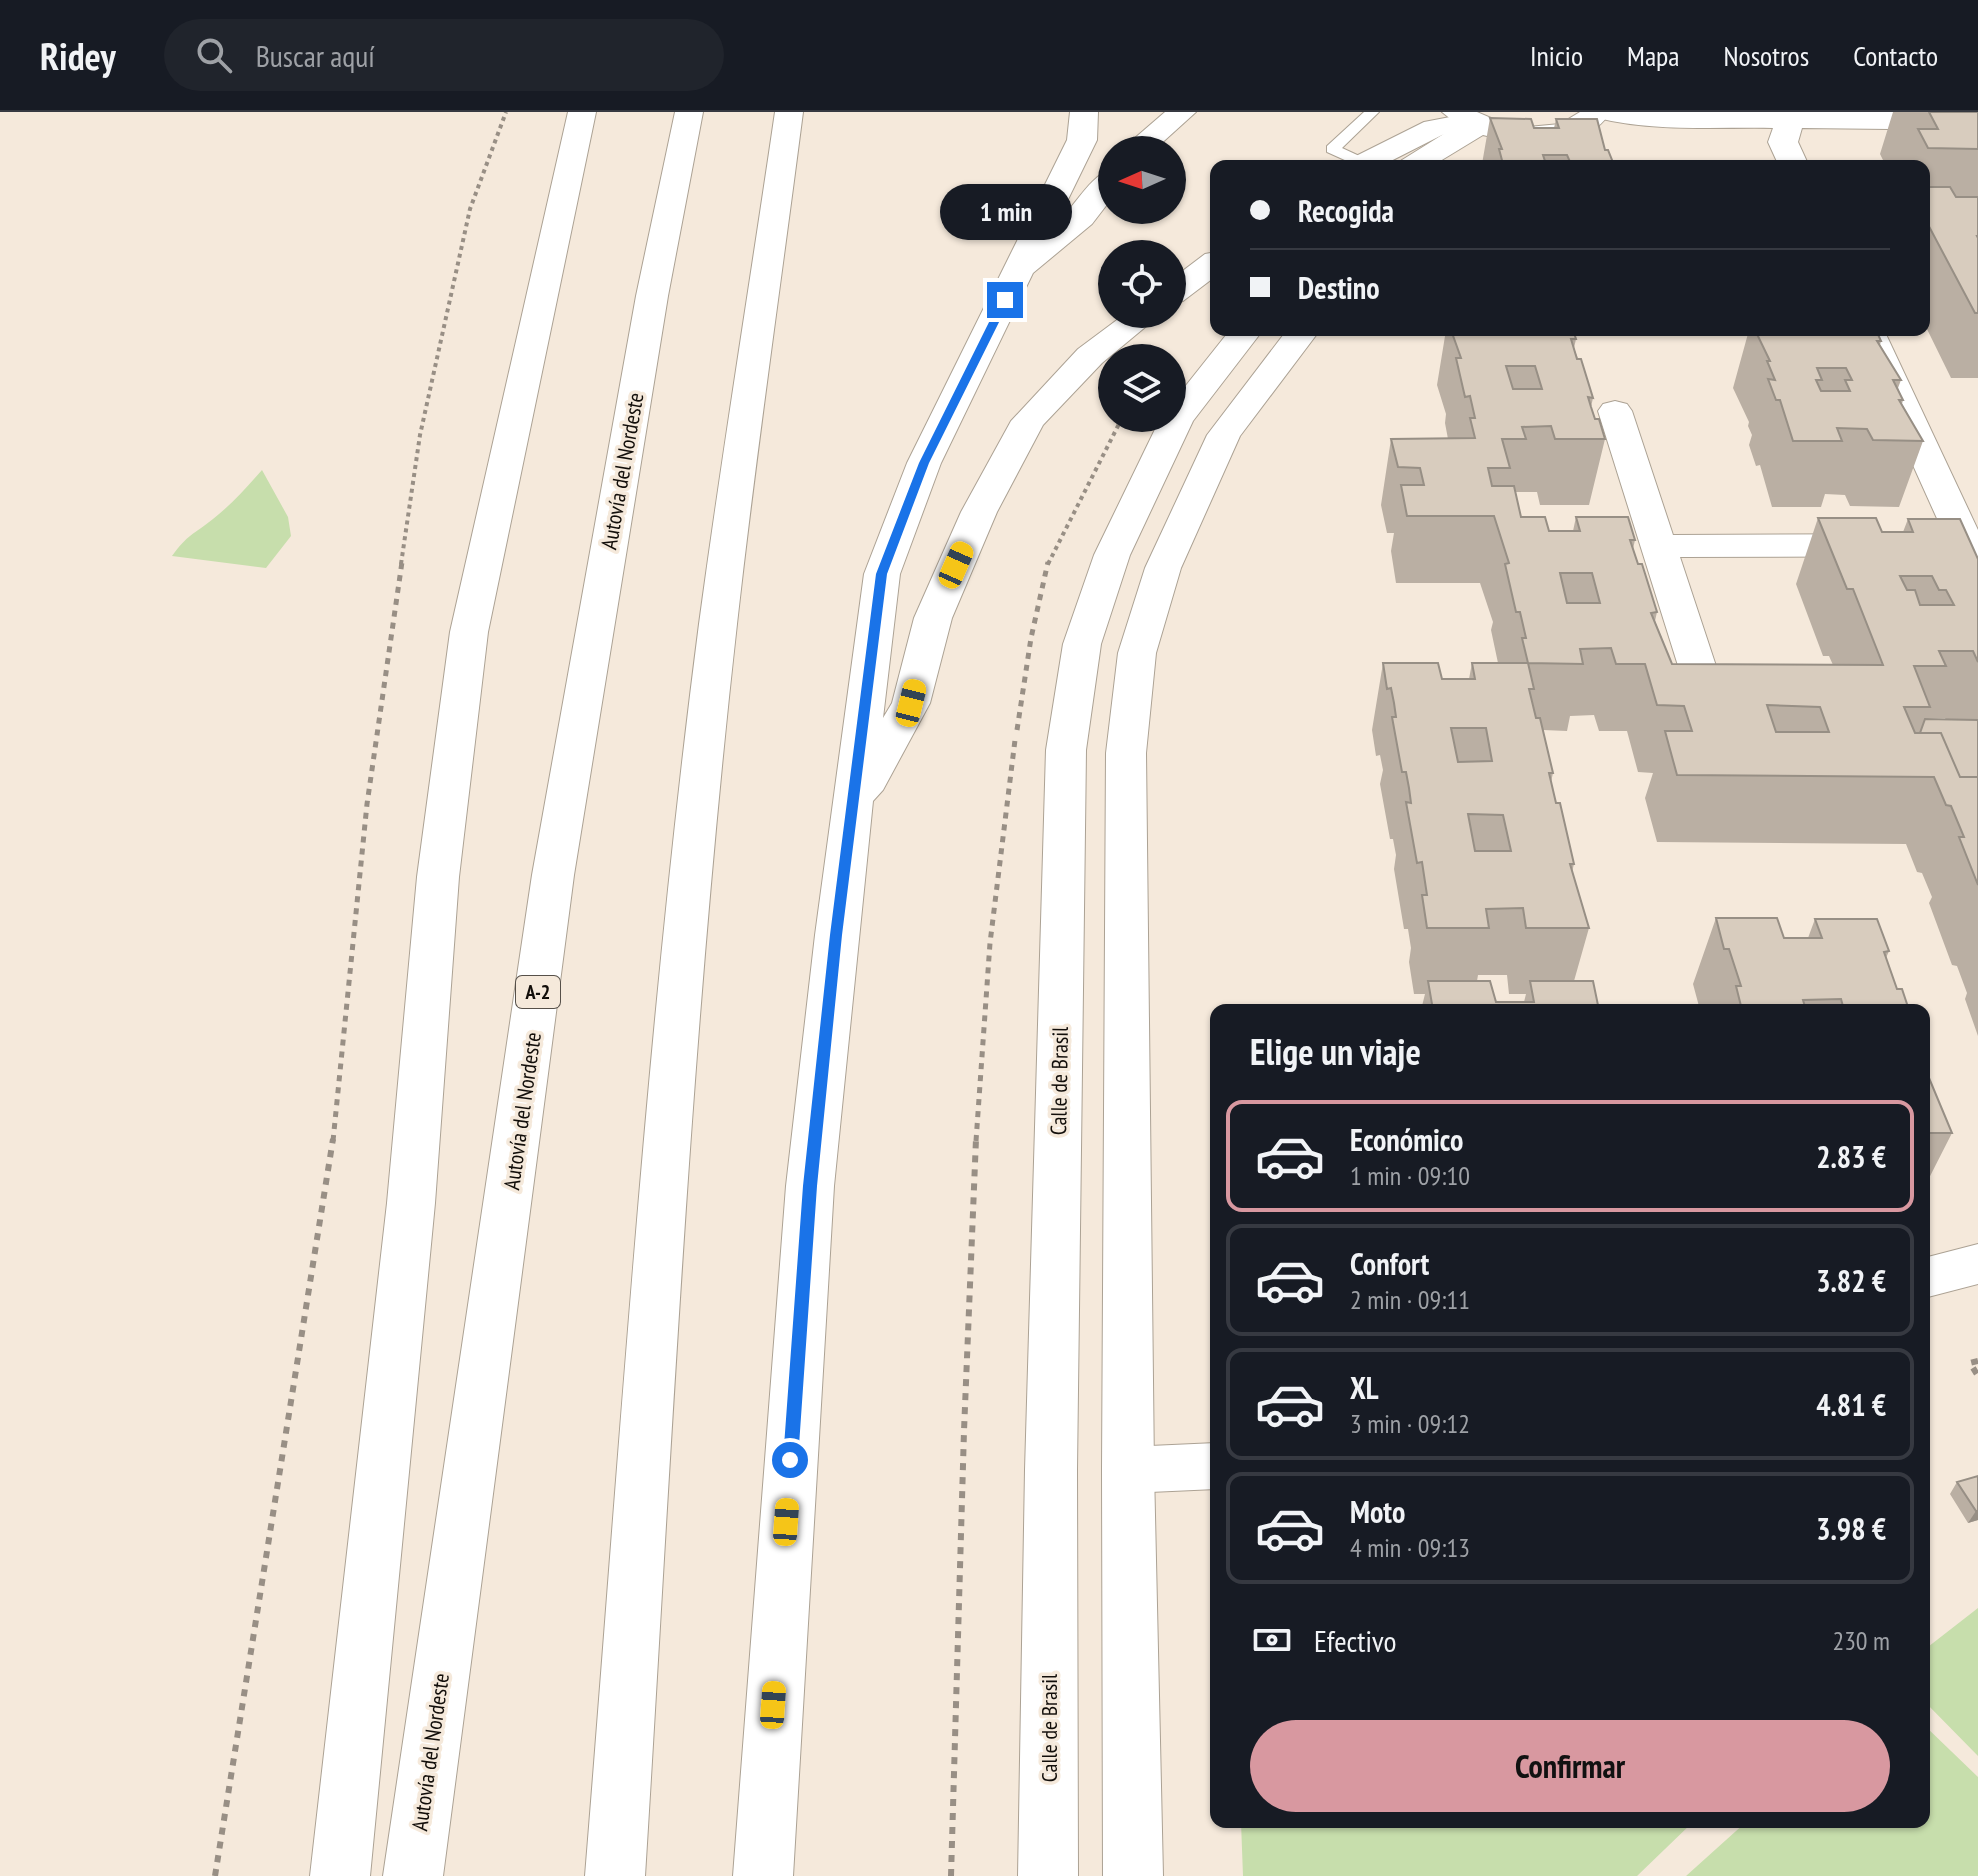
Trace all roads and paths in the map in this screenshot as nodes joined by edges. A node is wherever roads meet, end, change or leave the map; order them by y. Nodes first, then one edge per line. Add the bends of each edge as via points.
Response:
1 (506, 112) edge
2 (582, 112) edge
3 (689, 112) edge
4 (789, 112) edge
5 (1084, 112) edge
6 (1182, 112) edge
7 (1372, 112) edge
8 (1597, 112) edge
9 (1608, 112) edge
10 (1468, 120) edge
11 (1790, 120) junction
12 (1978, 121) edge
13 (1525, 135) junction
14 (1153, 136) edge
15 (1353, 160) edge
16 (1368, 160) edge
17 (1419, 160) edge
18 (1468, 160) edge
19 (1791, 160) edge
20 (1098, 196) edge
21 (1210, 266) edge
22 (1019, 272) junction
23 (1186, 284) edge
24 (1127, 328) edge
25 (1242, 336) edge
26 (1299, 336) edge
27 (1871, 336) edge
28 (1615, 411) dead end
29 (1115, 432) edge
30 (1659, 546) junction
31 (1974, 553) edge
32 (1699, 672) edge
33 (852, 809) junction
34 (1978, 1264) edge
35 (1930, 1276) edge
36 (1978, 1361) edge
37 (1978, 1376) edge
38 (1210, 1466) edge
39 (1128, 1470) junction
40 (215, 1876) edge
41 (340, 1876) edge
42 (413, 1876) edge
43 (615, 1876) edge
44 (763, 1876) edge
45 (951, 1876) edge
46 (1048, 1876) edge
47 (1133, 1876) edge

1 - 40 path via 470,209 420,435 367,804 329,1178
2 - 41 main road via 469,632 438,877 411,1203
3 - 42 main road, Autovía del Nordeste / A-2 via 652,296 553,875
4 - 43 main road via 718,624 692,873
5 - 22 main road via 1082,140
6 - 14 main road
7 - 15 lane via 1332,149
8 - 13 main road via 1573,130
9 - 11 main road
10 - 13 main road
10 - 16 main road via 1434,128
10 - 17 main road
11 - 12 main road
11 - 19 main road via 1783,142
13 - 18 main road via 1486,147
20 - 22 main road via 1081,218
21 - 23 main road
22 - 33 main road via 924,463 882,574
24 - 33 main road via 1090,356 1028,421 979,512 933,618 911,703
25 - 46 main road, Calle de Brasil via 1177,419 1112,555 1082,644 1066,750
26 - 39 main road via 1224,435 1163,568 1137,653 1126,753
27 - 31 main road
28 - 30 main road
29 - 45 path via 1050,555 1031,638 1001,831 978,1056
30 - 31 main road
30 - 32 main road
33 - 44 main road via 810,1186
34 - 35 main road
36 - 37 path via 1970,1363
38 - 39 main road
39 - 47 main road

